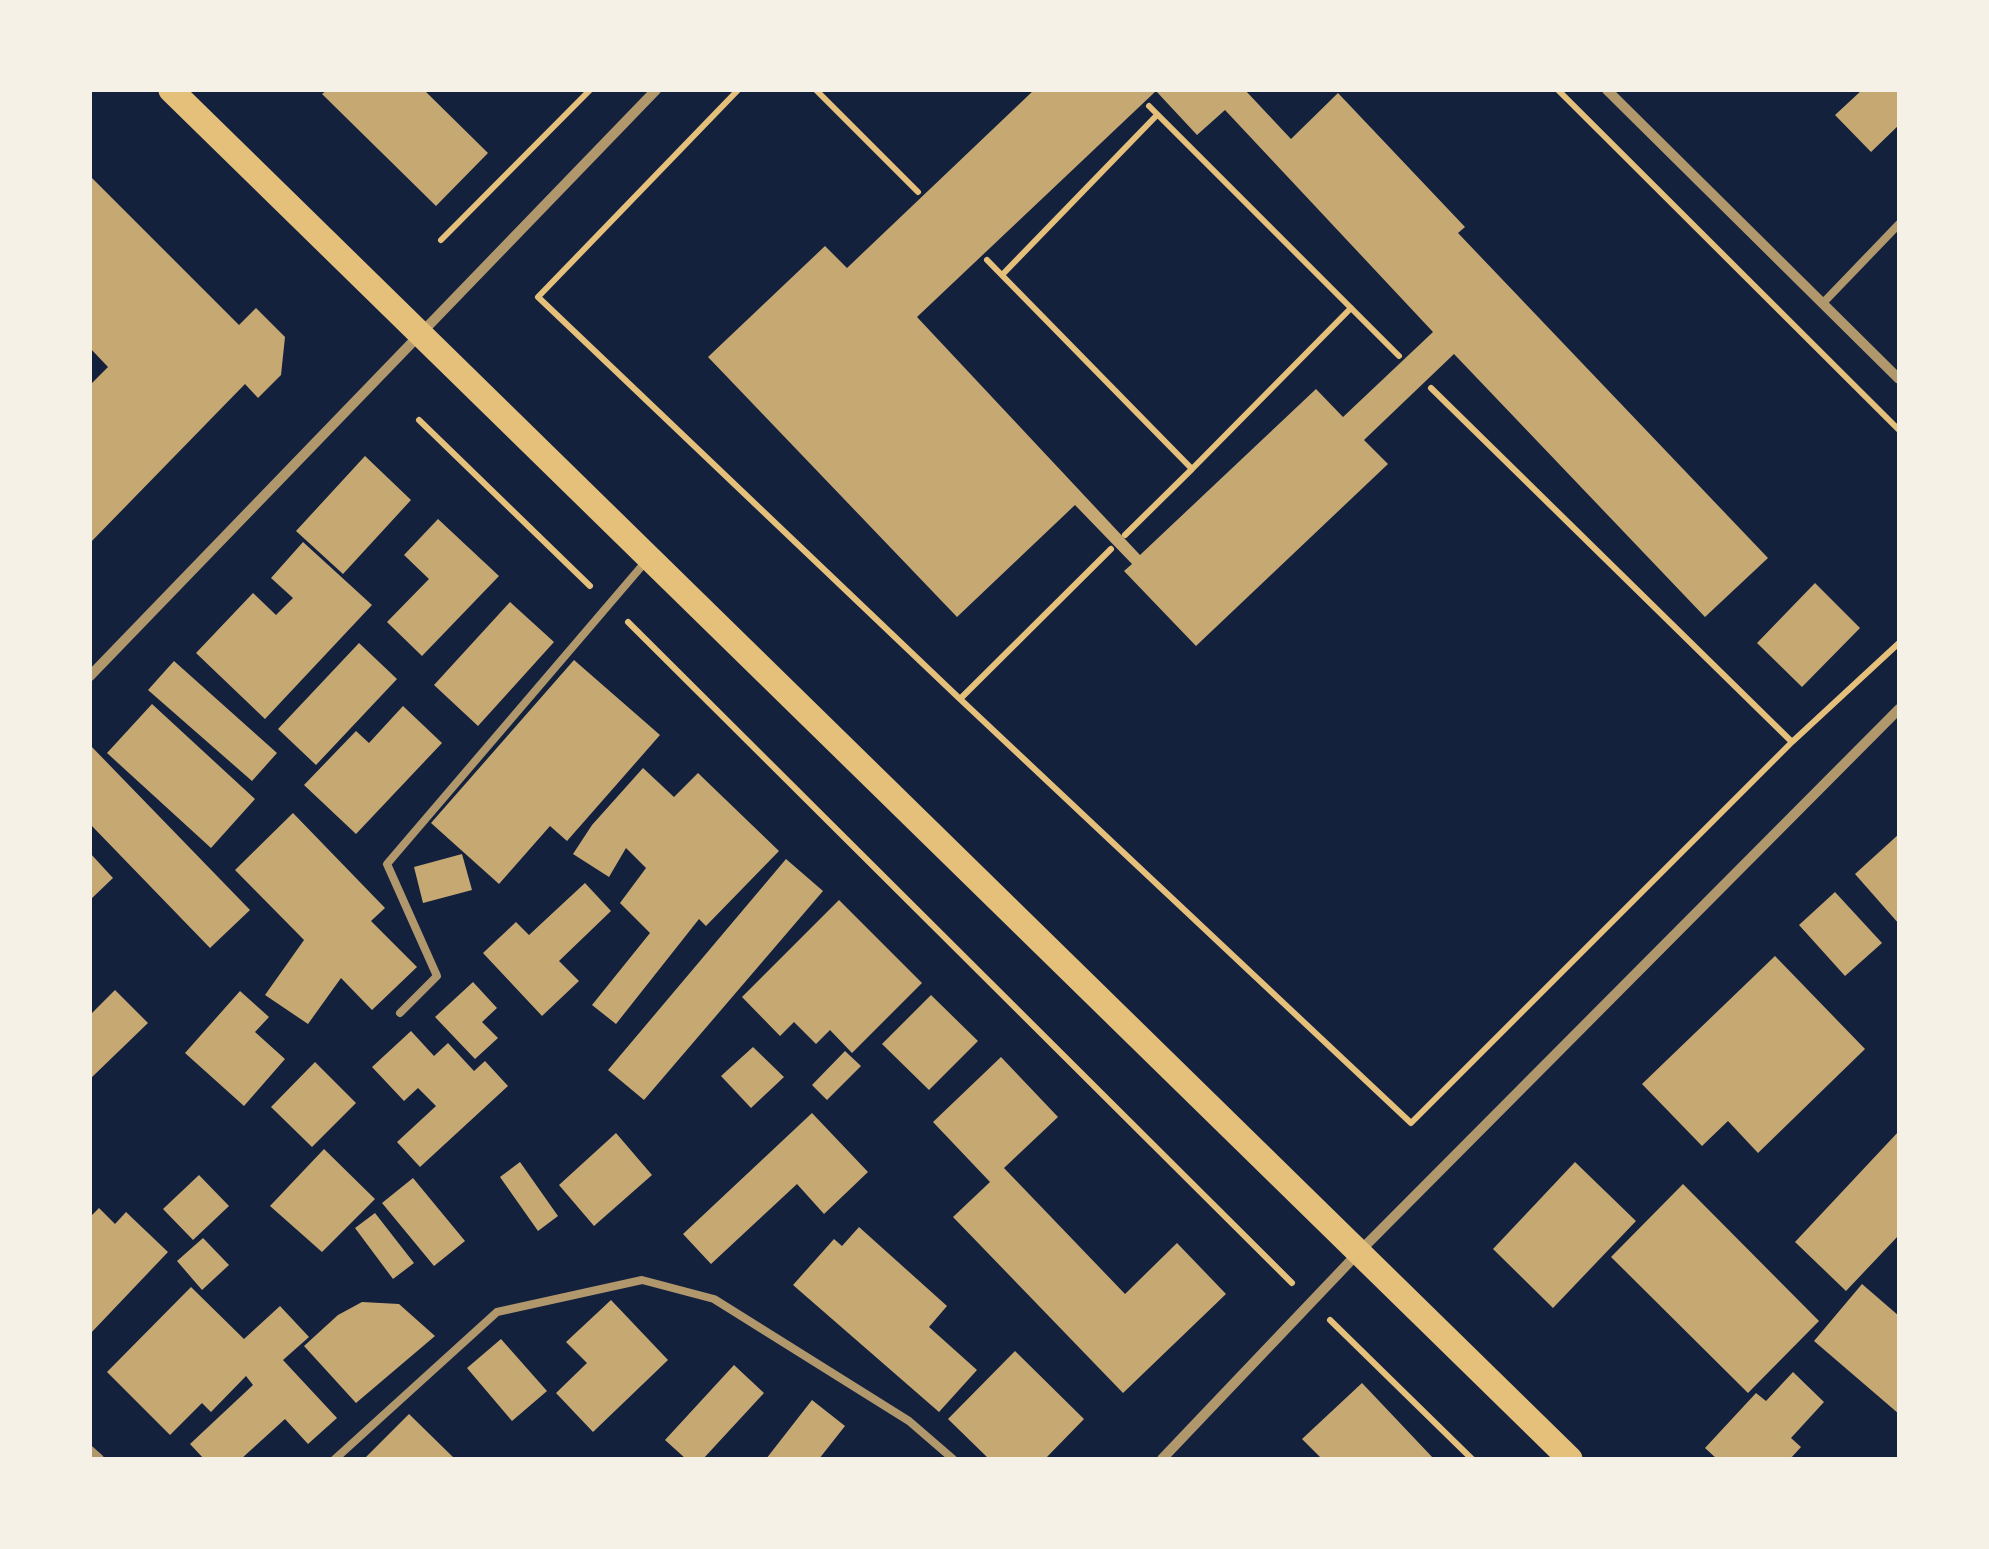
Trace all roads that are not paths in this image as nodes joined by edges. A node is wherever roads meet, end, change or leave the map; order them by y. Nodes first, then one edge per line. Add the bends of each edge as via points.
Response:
1 (171, 90) edge
2 (656, 90) edge
3 (1608, 90) edge
4 (1899, 224) edge
5 (1822, 303) junction
6 (420, 334) junction
7 (1899, 379) edge
8 (648, 558) junction
9 (90, 676) edge
10 (1899, 710) edge
11 (400, 1014) dead end
12 (1359, 1252) junction
13 (90, 1450) edge
14 (99, 1459) edge
15 (336, 1459) edge
16 (953, 1459) edge
17 (1162, 1459) edge
18 (1570, 1459) edge

1 - 6 main road
2 - 6 street
3 - 5 street
4 - 5 lane
5 - 7 street
6 - 8 main road
6 - 9 street
8 - 11 lane via 387,864 438,976
8 - 12 main road
10 - 12 street
12 - 17 street
12 - 18 main road
13 - 14 street
15 - 16 lane via 497,1312 642,1280 714,1299 908,1421

